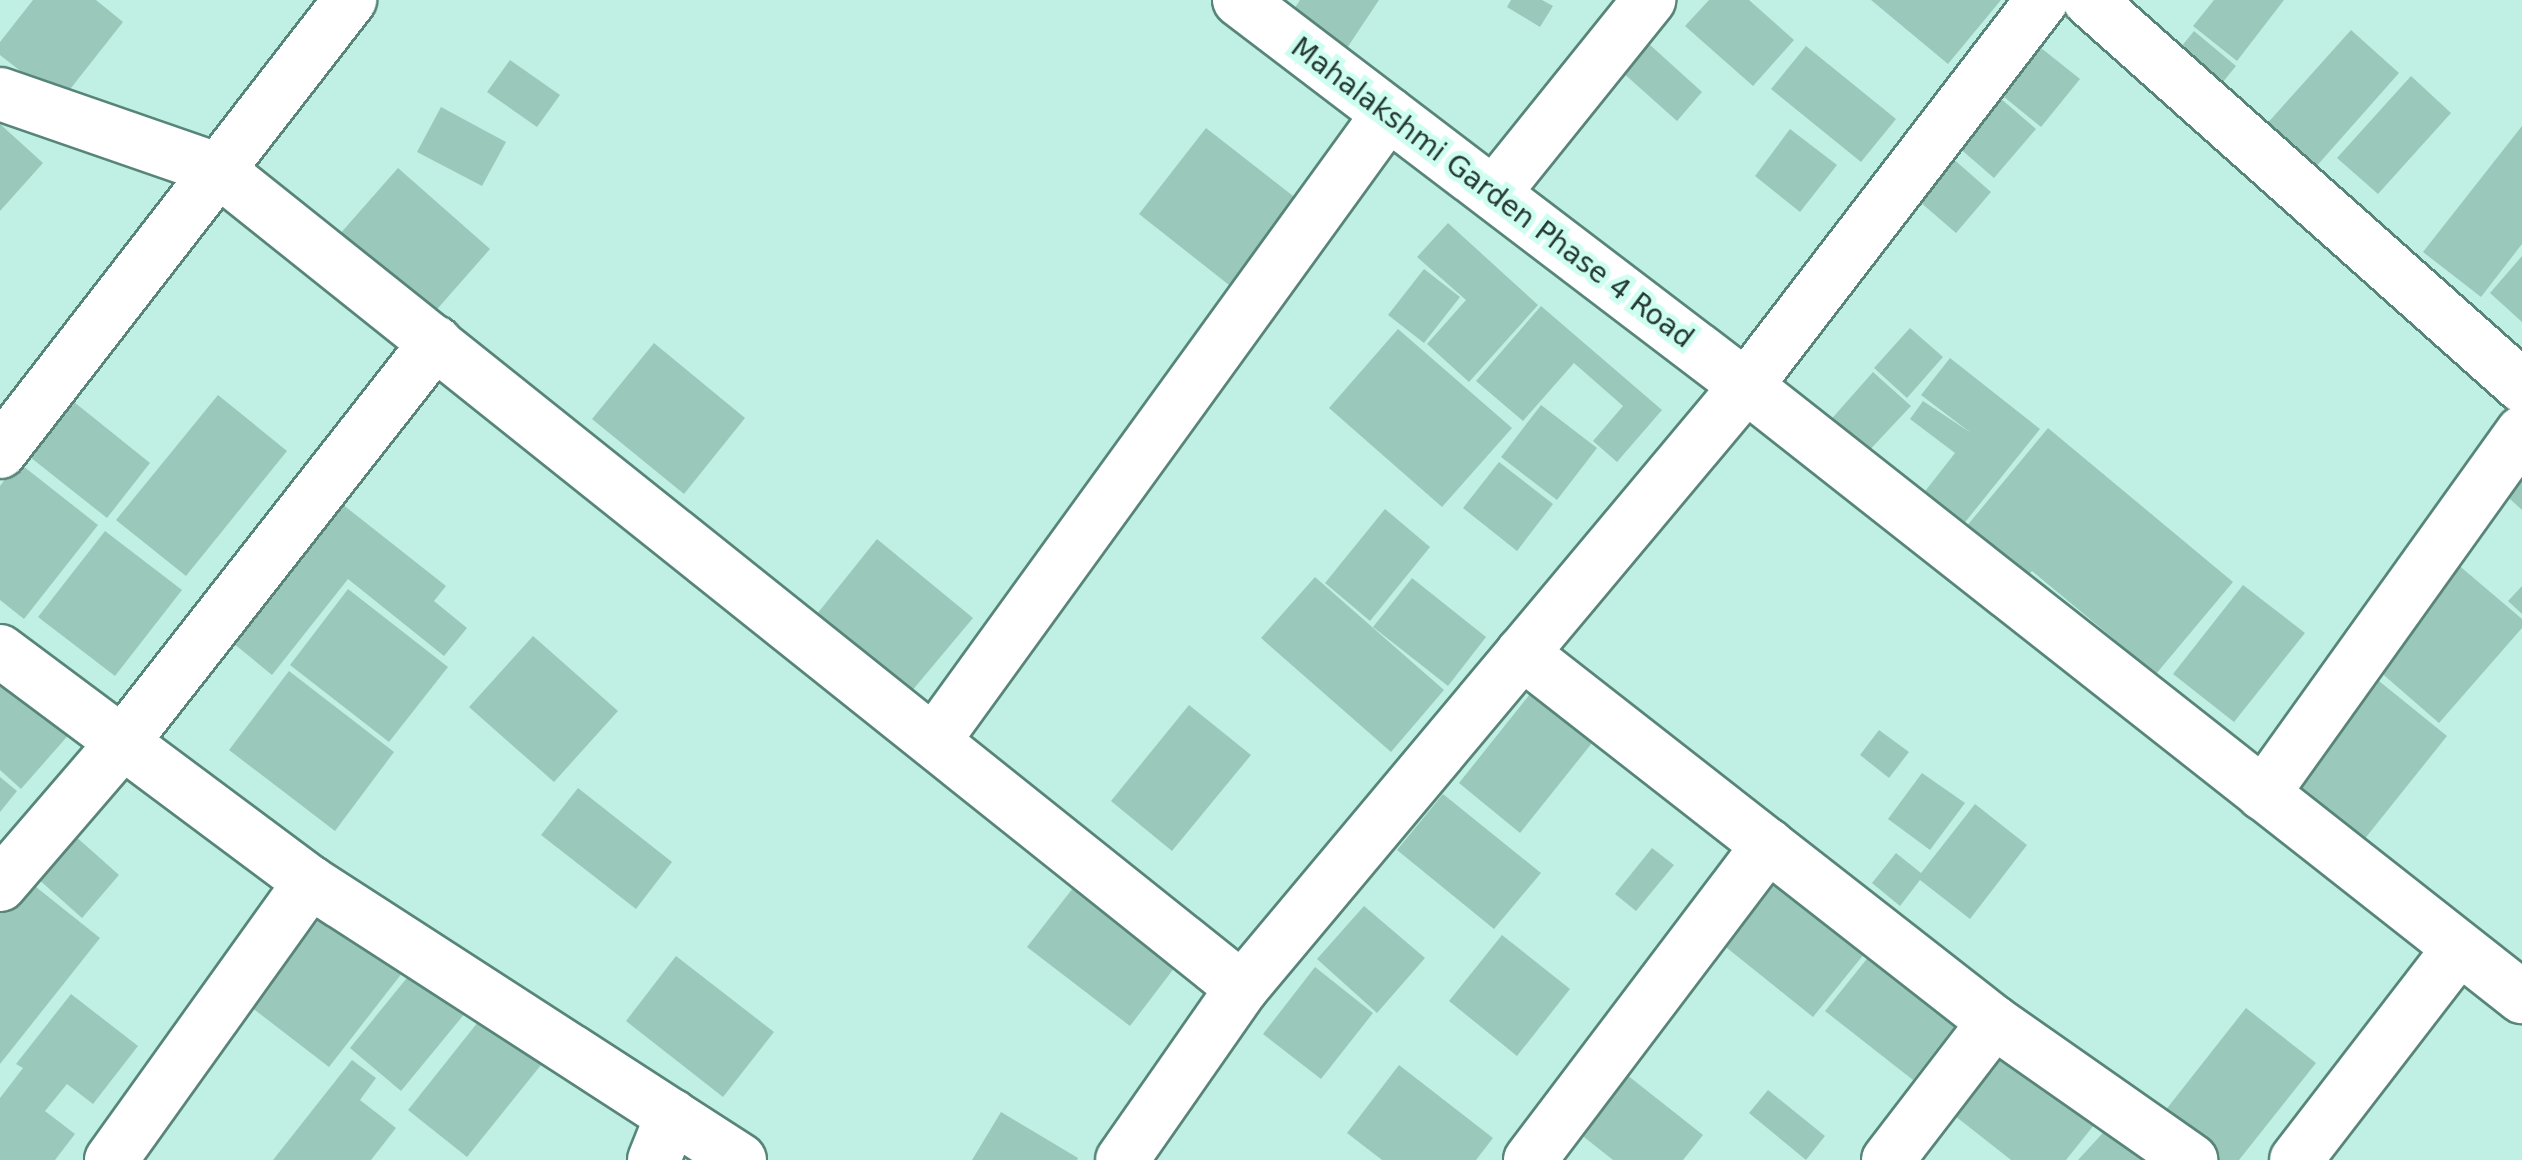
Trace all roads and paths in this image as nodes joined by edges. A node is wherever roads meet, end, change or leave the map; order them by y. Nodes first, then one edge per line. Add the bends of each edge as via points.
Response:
1 (1239, 0) edge
2 (1649, 0) edge
3 (2042, 0) edge
4 (2089, 0) edge
5 (339, 4) edge
6 (0, 94) edge
7 (1388, 114) junction
8 (217, 168) junction
9 (1494, 193) junction
10 (436, 342) junction
11 (1746, 386) junction
12 (2522, 386) edge
13 (2522, 432) edge
14 (0, 452) edge
15 (0, 651) edge
16 (1522, 653) junction
17 (936, 738) junction
18 (122, 742) junction
19 (2264, 794) junction
20 (1768, 846) junction
21 (310, 882) junction
22 (0, 885) edge
23 (2460, 948) junction
24 (1242, 988) junction
25 (2522, 997) edge
26 (1994, 1022) junction
27 (663, 1138) edge
28 (111, 1160) edge
29 (740, 1160) edge
30 (1122, 1160) edge
31 (1530, 1160) edge
32 (1888, 1160) edge
33 (2192, 1160) edge
34 (2296, 1160) edge

1 - 7 street, Mahalakshmi Garden Phase 4 Road
2 - 9 street
3 - 11 street
4 - 12 street
5 - 8 street
6 - 8 street
7 - 9 street, Mahalakshmi Garden Phase 4 Road
7 - 17 street
8 - 10 street
8 - 14 street
9 - 11 street, Mahalakshmi Garden Phase 4 Road
10 - 17 street
10 - 18 street
11 - 16 street
11 - 19 street, Mahalakshmi Garden Phase 4 Road
13 - 19 street
15 - 18 street
16 - 20 street
16 - 24 street
17 - 24 street
18 - 21 street
18 - 22 street
19 - 23 street, Mahalakshmi Garden Phase 4 Road
20 - 26 street
20 - 31 street
21 - 27 street
21 - 28 street
23 - 25 street, Mahalakshmi Garden Phase 4 Road
23 - 34 street
24 - 30 street
26 - 32 street
26 - 33 street
27 - 29 street

